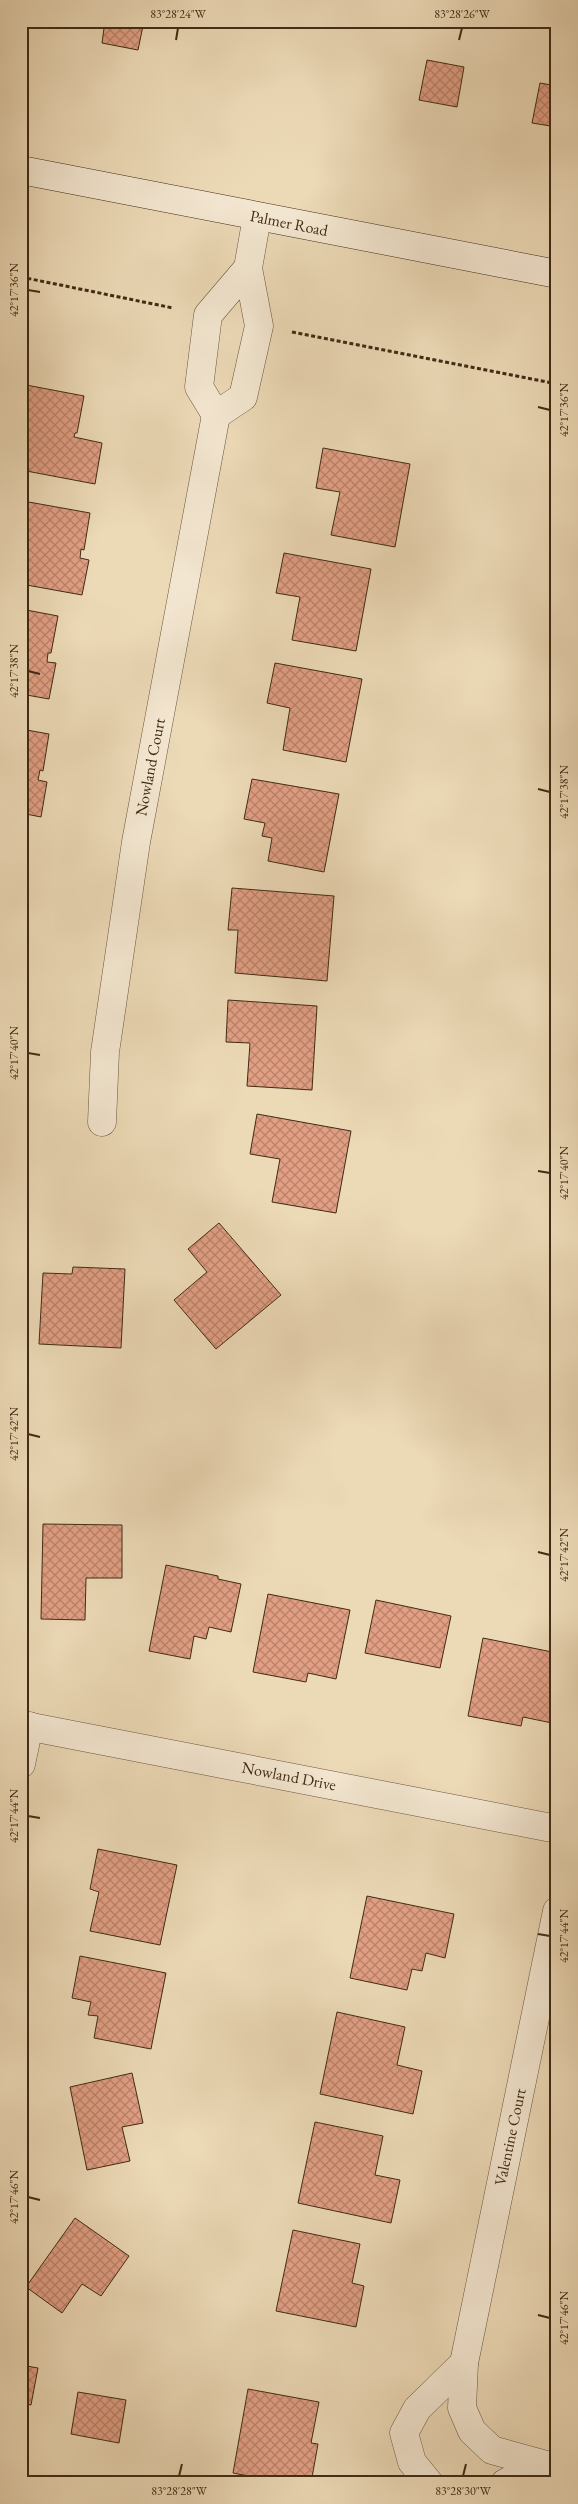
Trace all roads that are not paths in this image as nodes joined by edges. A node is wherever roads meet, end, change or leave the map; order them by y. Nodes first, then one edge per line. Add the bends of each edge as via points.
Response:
1 (21, 170) edge
2 (257, 217) junction
3 (248, 268) junction
4 (557, 274) edge
5 (216, 415) junction
6 (102, 1122) dead end
7 (25, 1726) edge
8 (21, 1764) edge
9 (557, 1829) edge
10 (557, 1911) edge
11 (464, 2363) junction
12 (548, 2467) edge
13 (429, 2483) edge
14 (505, 2483) edge

1 - 2 street, Palmer Road
2 - 3 street
2 - 4 street, Palmer Road
3 - 5 street via 259,326 243,397
3 - 5 street via 208,315 199,387
5 - 6 street, Nowland Court via 136,842 105,1052
7 - 8 street
7 - 9 street, Nowland Drive
10 - 11 street, Valentine Court
11 - 12 street, Valentine Court via 462,2408 472,2431 492,2450
11 - 13 street via 417,2409 404,2433 412,2462
12 - 14 street, Valentine Court

